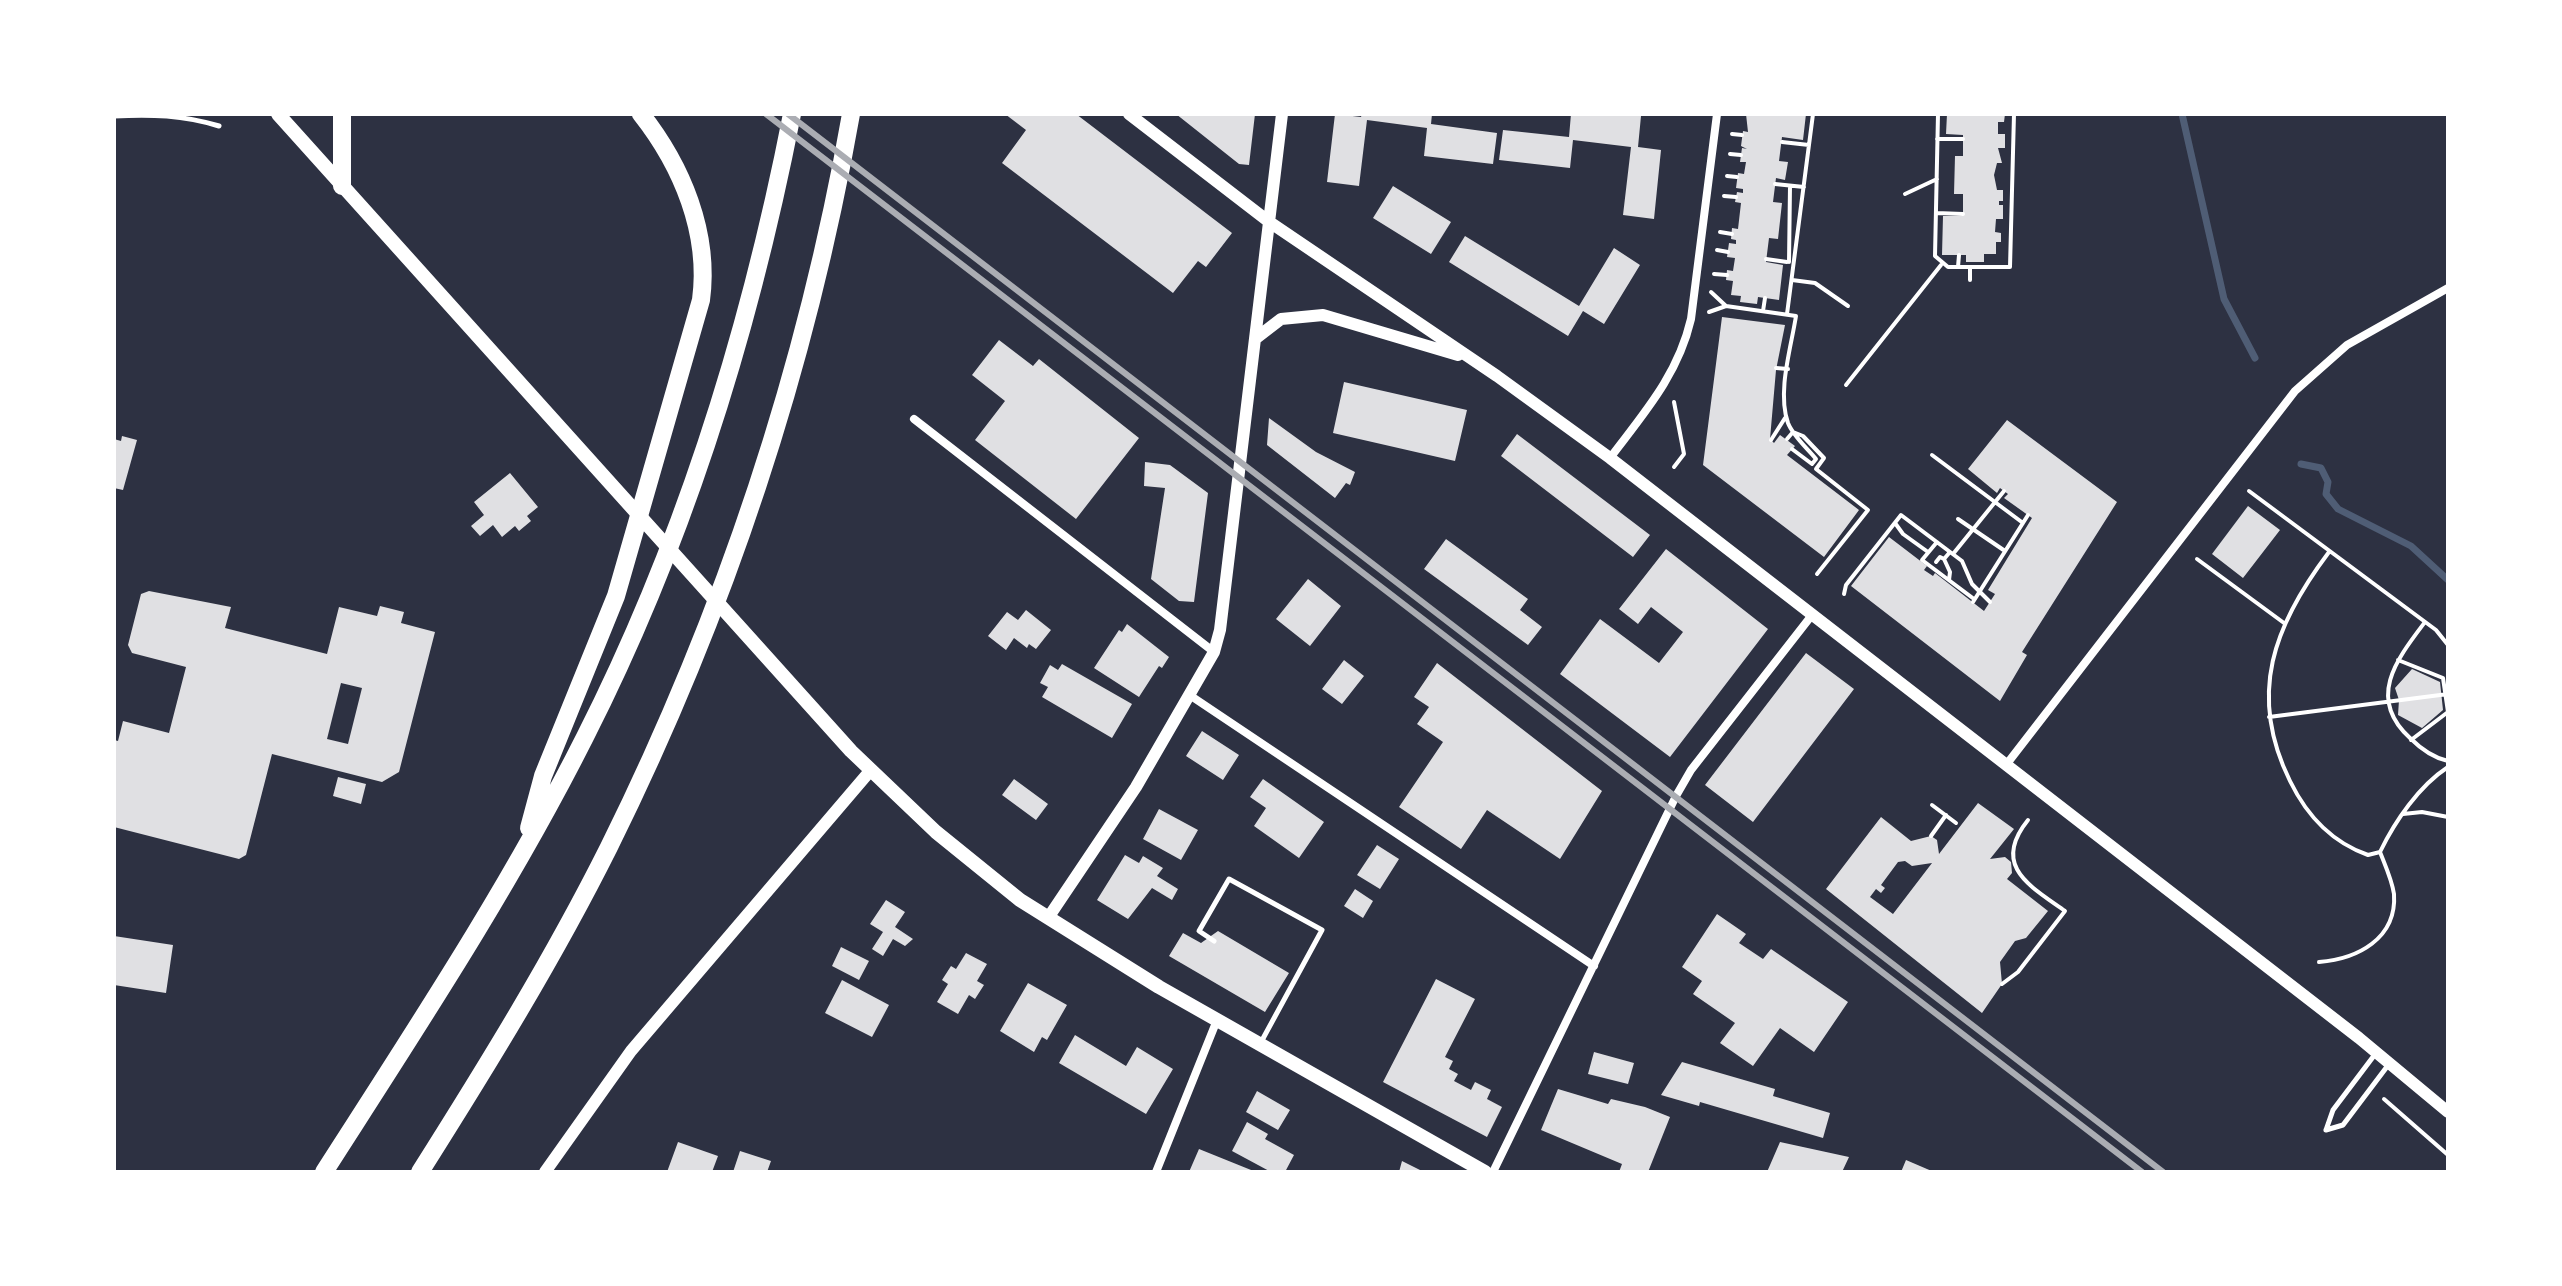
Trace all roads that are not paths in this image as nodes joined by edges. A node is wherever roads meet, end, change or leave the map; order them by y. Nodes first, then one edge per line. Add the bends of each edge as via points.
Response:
1 (278, 114) edge
2 (342, 114) edge
3 (641, 114) edge
4 (792, 114) edge
5 (851, 114) edge
6 (1129, 114) edge
7 (1282, 114) edge
8 (1717, 114) edge
9 (114, 116) edge
10 (219, 126) dead end
11 (342, 186) junction
12 (1268, 221) junction
13 (2448, 288) edge
14 (1255, 339) junction
15 (1472, 360) junction
16 (914, 419) dead end
17 (1610, 458) junction
18 (1812, 615) junction
19 (1214, 652) junction
20 (1191, 696) junction
21 (2006, 765) junction
22 (870, 771) junction
23 (526, 845) junction
24 (1048, 918) junction
25 (1214, 941) dead end
26 (1594, 966) junction
27 (1285, 980) dead end
28 (1293, 985) junction
29 (1217, 1020) junction
30 (1260, 1045) junction
31 (2376, 1052) junction
32 (2390, 1063) junction
33 (2448, 1112) edge
34 (324, 1172) edge
35 (420, 1172) edge
36 (545, 1172) edge
37 (1156, 1172) edge
38 (1485, 1172) edge
39 (1493, 1172) edge

1 - 11 main road
2 - 11 highway
3 - 23 highway via 683,186 701,250 701,300 616,596 543,776
4 - 23 highway via 737,346 699,464 586,736
5 - 35 highway via 786,399 748,518 687,674 627,810 566,928
6 - 12 street
7 - 12 street
8 - 17 street via 1683,352 1669,381
9 - 10 lane via 155,114
11 - 22 main road
12 - 14 street
12 - 15 street
13 - 21 street via 2347,345 2295,391
14 - 15 street via 1281,319 1323,315
14 - 19 street
15 - 17 street
16 - 19 street
17 - 18 street
18 - 21 street
18 - 26 street via 1691,770
19 - 20 street
20 - 24 street
20 - 26 street
21 - 31 street
22 - 24 main road via 991,879
22 - 36 street via 631,1051
23 - 34 highway
24 - 29 main road
25 - 28 lane via 1199,931 1229,879 1322,930
26 - 39 street
27 - 28 lane
28 - 30 lane
29 - 30 main road
29 - 37 street
30 - 38 main road
31 - 32 street
31 - 32 lane via 2333,1110 2326,1130 2343,1125
32 - 33 street

